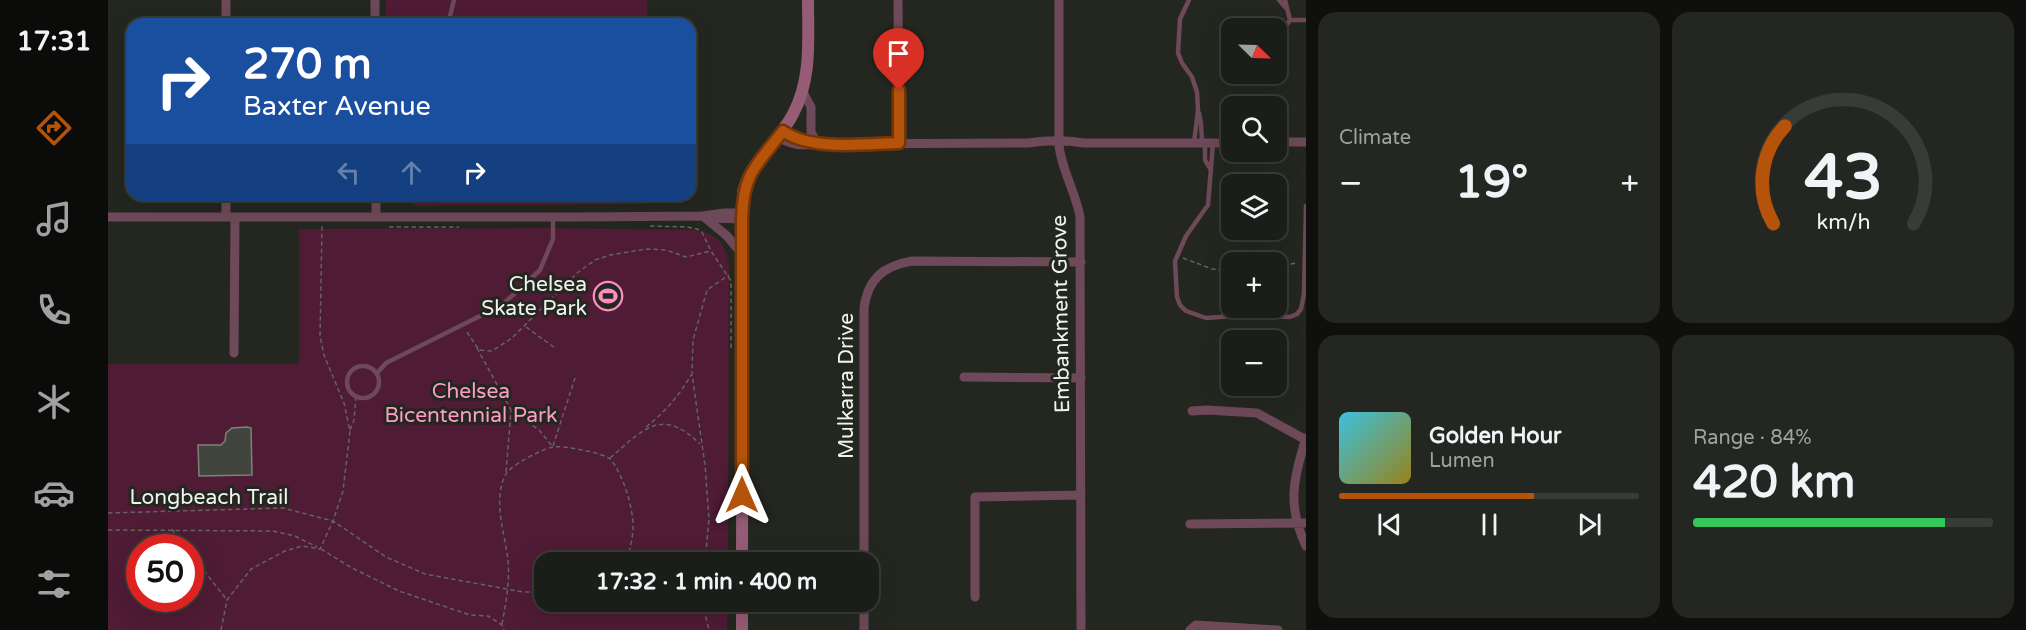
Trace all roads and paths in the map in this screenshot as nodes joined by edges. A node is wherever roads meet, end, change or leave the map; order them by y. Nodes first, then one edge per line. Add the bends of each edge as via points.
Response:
1 (226, 0) edge
2 (375, 0) edge
3 (454, 0) edge
4 (808, 0) edge
5 (898, 0) edge
6 (1059, 0) edge
7 (1189, 0) edge
8 (1279, 0) edge
9 (1285, 0) edge
10 (1286, 7) junction
11 (226, 18) edge
12 (375, 18) edge
13 (450, 18) edge
14 (1290, 20) junction
15 (1306, 20) edge
16 (1287, 24) edge
17 (803, 92) junction
18 (780, 134) junction
19 (1221, 142) edge
20 (1287, 142) edge
21 (1306, 142) edge
22 (899, 143) junction
23 (1059, 143) junction
24 (1203, 143) junction
25 (817, 144) junction
26 (1210, 170) junction
27 (227, 201) edge
28 (376, 201) edge
29 (1306, 206) edge
30 (704, 216) junction
31 (742, 216) junction
32 (108, 217) edge
33 (230, 217) junction
34 (322, 217) junction
35 (376, 218) junction
36 (553, 218) junction
37 (687, 227) dead end
38 (711, 250) junction
39 (742, 254) junction
40 (1177, 255) junction
41 (1081, 262) junction
42 (1305, 262) edge
43 (1287, 265) edge
44 (1221, 269) edge
45 (729, 275) junction
46 (518, 290) junction
47 (560, 292) dead end
48 (464, 325) junction
49 (525, 326) dead end
50 (475, 345) junction
51 (555, 348) dead end
52 (731, 348) dead end
53 (234, 353) dead end
54 (376, 373) junction
55 (692, 374) junction
56 (964, 377) dead end
57 (575, 378) dead end
58 (1081, 378) junction
59 (356, 396) junction
60 (511, 410) junction
61 (1192, 411) dead end
62 (350, 430) junction
63 (643, 430) junction
64 (1306, 439) edge
65 (701, 444) junction
66 (553, 447) junction
67 (610, 458) junction
68 (506, 472) junction
69 (1081, 495) junction
70 (108, 513) edge
71 (333, 521) junction
72 (1190, 524) dead end
73 (1302, 524) edge
74 (171, 529) junction
75 (108, 530) edge
76 (175, 534) edge
77 (1306, 546) edge
78 (320, 549) junction
79 (629, 552) edge
80 (706, 552) edge
81 (742, 552) edge
82 (864, 552) edge
83 (204, 571) edge
84 (508, 590) junction
85 (534, 592) edge
86 (975, 597) dead end
87 (227, 600) junction
88 (704, 612) edge
89 (742, 612) edge
90 (864, 612) edge
91 (502, 625) junction
92 (221, 630) edge
93 (504, 630) edge
94 (709, 630) edge
95 (742, 630) edge
96 (864, 630) edge
97 (1081, 630) edge
98 (1190, 630) edge
99 (1278, 630) edge

1 - 11 street
2 - 12 street
3 - 13 lane
4 - 17 main road via 808,64
5 - 22 street
6 - 23 street, Embankment Grove
7 - 24 lane via 1180,19 1178,53 1195,84
8 - 10 lane
9 - 10 lane
10 - 14 lane
14 - 15 lane
14 - 16 lane
17 - 18 main road
17 - 25 street via 810,107 811,134
18 - 25 street via 797,145
18 - 31 main road via 751,172 743,192
19 - 24 street
20 - 21 street
22 - 23 street
22 - 25 street
23 - 24 street
23 - 41 street, Embankment Grove via 1060,160 1080,217
24 - 26 lane
24 - 26 lane
26 - 40 lane via 1207,210 1188,232
27 - 33 street
28 - 35 street
29 - 42 lane
30 - 31 street via 723,220
30 - 36 street
30 - 39 street
31 - 39 main road
32 - 33 street
33 - 34 street
33 - 53 street
34 - 35 street
34 - 62 path via 320,336
35 - 36 street
36 - 46 lane via 552,239 540,270
37 - 38 path via 702,232
38 - 45 path
38 - 50 path via 686,257 646,249 601,258 577,273 506,343 492,351 479,350
39 - 81 main road
40 - 42 lane via 1174,275 1178,302 1188,312 1206,318 1296,315 1303,300
40 - 44 path
41 - 58 street, Embankment Grove
41 - 82 street, Mulkarra Drive via 912,261 895,264 871,283 864,308
42 - 43 path
45 - 52 path
45 - 55 path via 708,290 693,340
46 - 47 path
46 - 48 lane via 502,305
48 - 50 path
48 - 54 lane via 386,363
49 - 51 path
50 - 60 path
54 - 59 lane via 379,383 375,392 366,397
54 - 59 lane via 368,366 358,366 350,373 349,388
55 - 63 path via 669,407
55 - 65 path
56 - 58 street
57 - 66 path
58 - 69 street, Embankment Grove
59 - 62 path
60 - 66 path via 539,430
60 - 68 path
61 - 64 street via 1257,413
62 - 71 path via 343,491
63 - 65 path via 670,424
63 - 67 path
64 - 73 street via 1297,465 1293,500
65 - 80 path via 709,519
66 - 67 path
66 - 68 path
67 - 79 path via 633,517
68 - 84 path via 500,491
69 - 86 street via 975,497
69 - 97 street, Embankment Grove
70 - 71 path, Longbeach Trail via 283,508
71 - 78 path
71 - 84 path, Longbeach Trail via 386,557 425,574
72 - 73 street
73 - 77 street
74 - 75 path
74 - 76 path
74 - 78 path via 273,531 295,536
78 - 87 path via 302,546 285,550 251,569
78 - 91 path via 399,591 470,615 488,616
83 - 87 path
84 - 85 path, Longbeach Trail
84 - 91 path
87 - 92 path
88 - 94 path
89 - 95 main road
90 - 96 street
91 - 93 path
98 - 99 street via 1196,625

